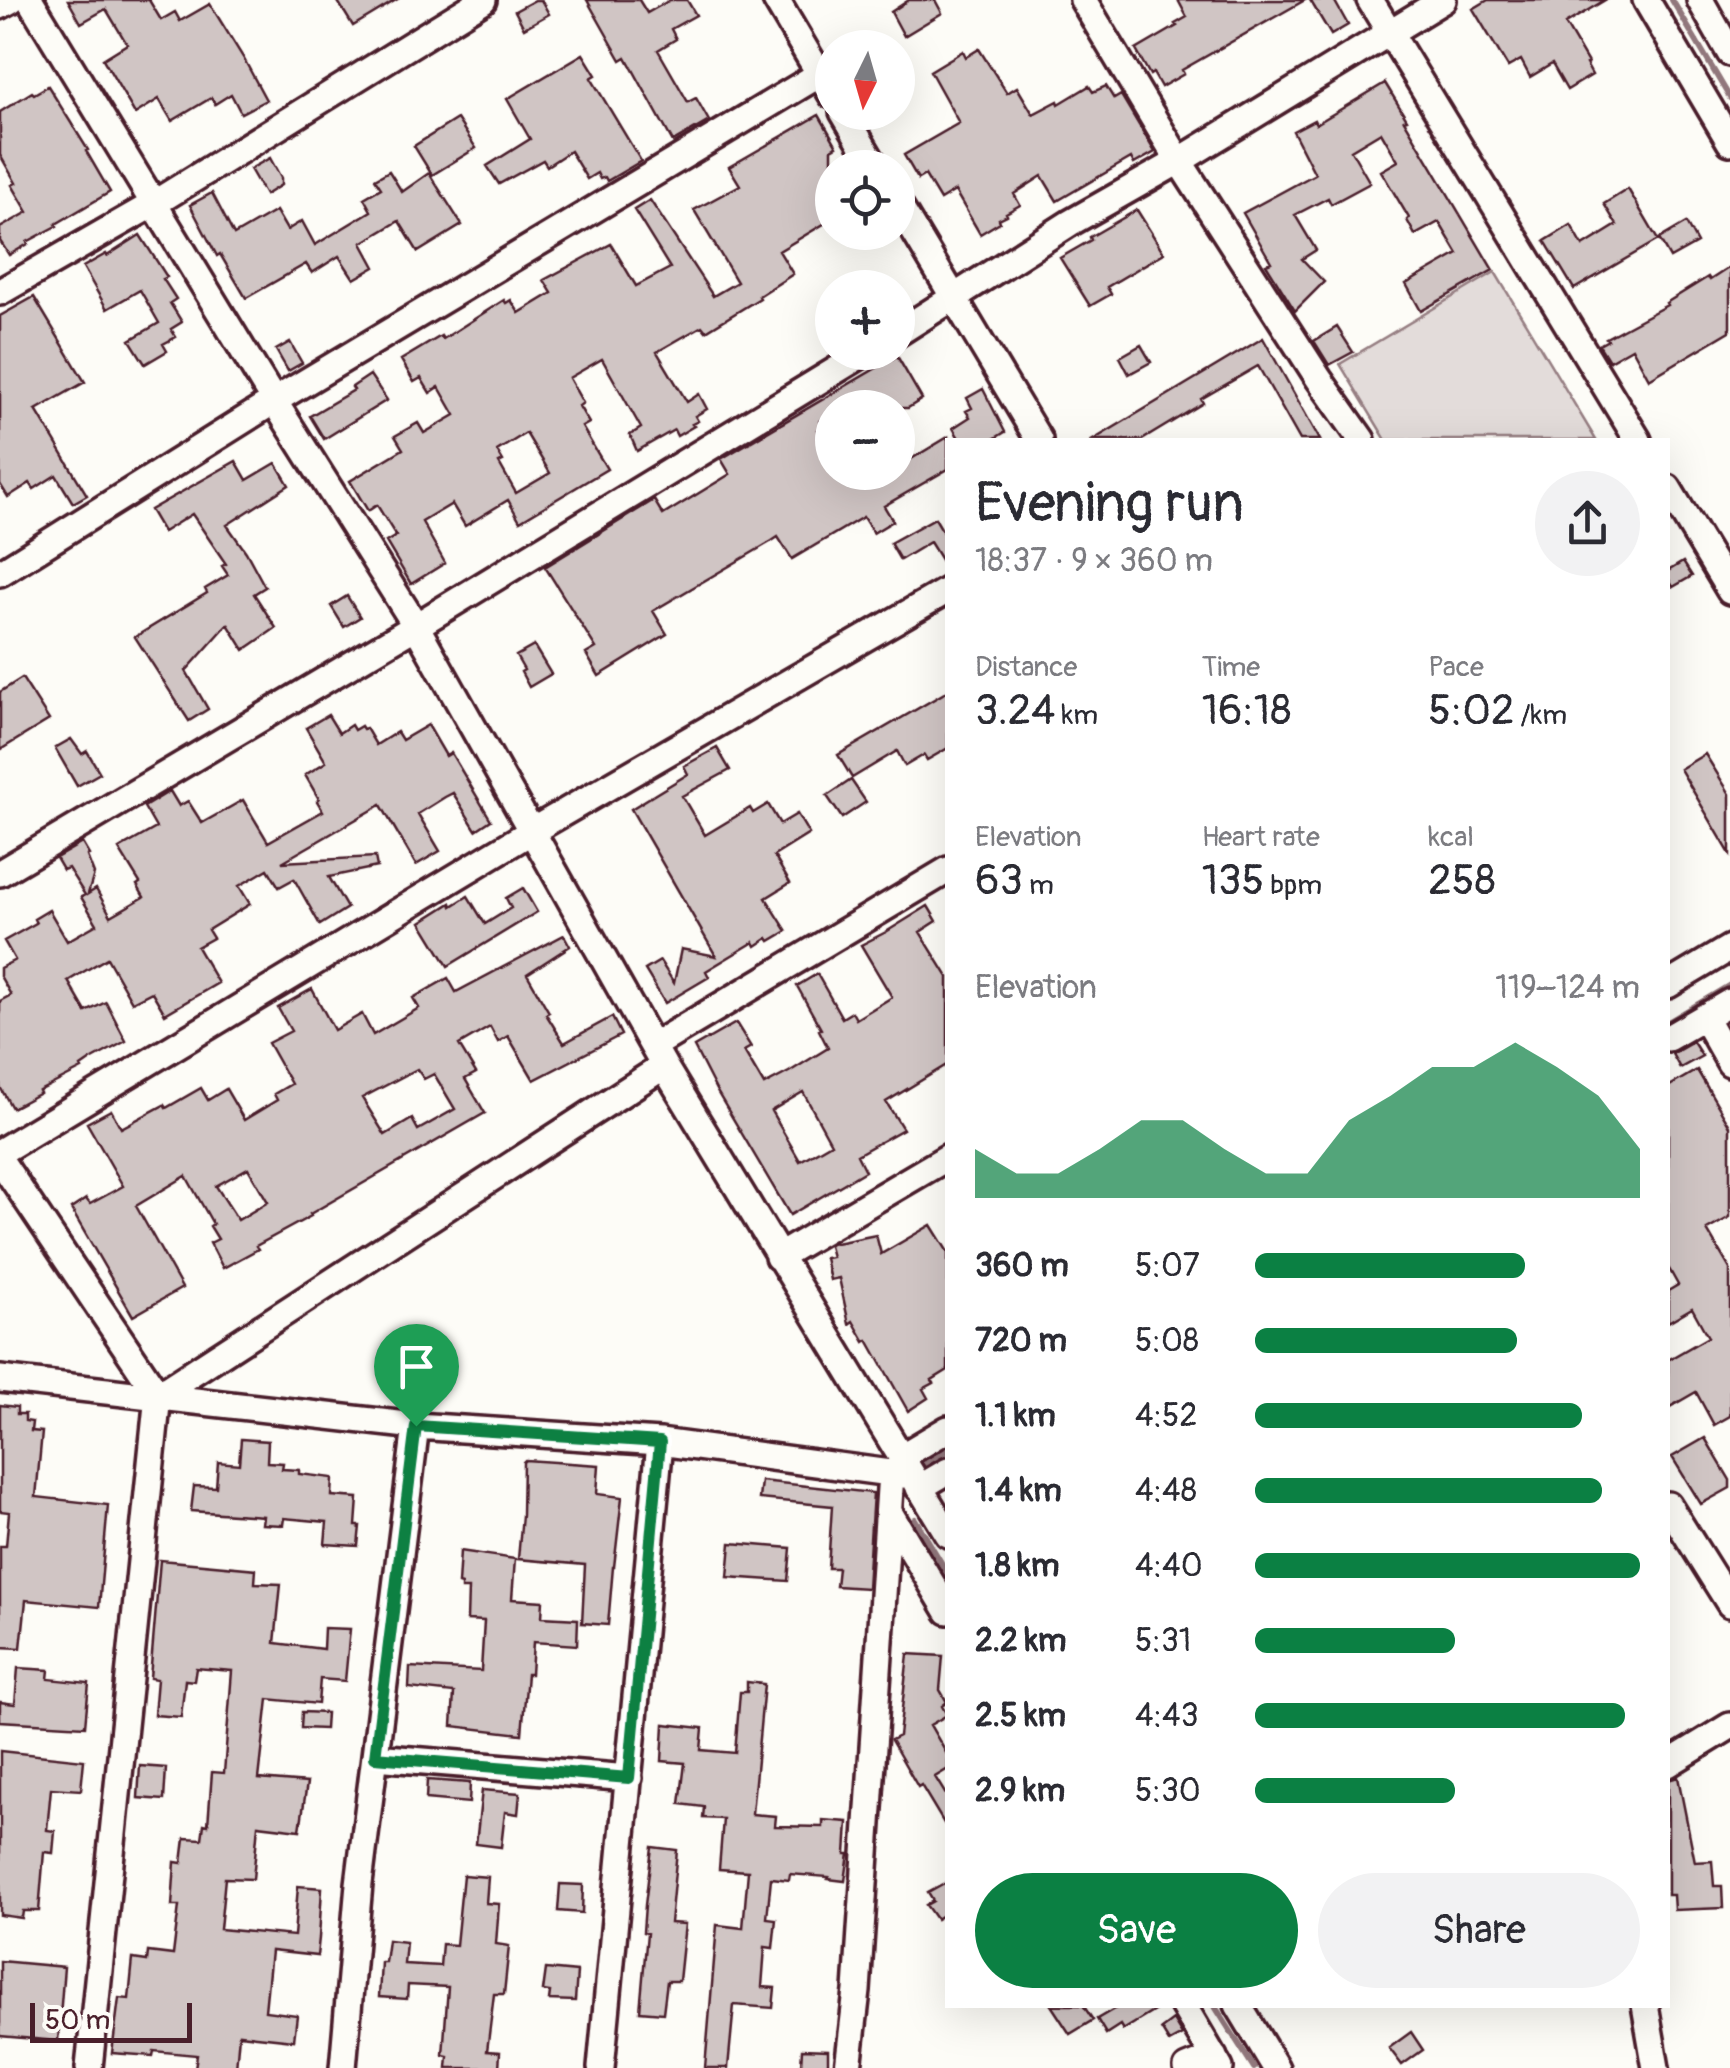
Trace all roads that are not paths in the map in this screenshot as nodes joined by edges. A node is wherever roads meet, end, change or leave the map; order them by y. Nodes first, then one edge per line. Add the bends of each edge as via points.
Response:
1 (11, 0) edge
2 (30, 0) edge
3 (483, 0) edge
4 (776, 0) edge
5 (1082, 0) edge
6 (1370, 0) edge
7 (1443, 0) edge
8 (1646, 0) edge
9 (1700, 0) edge
10 (0, 6) edge
11 (1389, 32) junction
12 (1730, 52) edge
13 (815, 66) edge
14 (815, 91) edge
15 (1730, 142) edge
16 (1179, 161) junction
17 (154, 203) junction
18 (915, 233) edge
19 (0, 292) edge
20 (954, 299) junction
21 (915, 323) edge
22 (836, 370) edge
23 (274, 401) junction
24 (1038, 438) edge
25 (1361, 438) edge
26 (1637, 438) edge
27 (1670, 491) edge
28 (0, 573) edge
29 (1730, 591) edge
30 (945, 592) edge
31 (416, 626) junction
32 (532, 830) junction
33 (945, 872) edge
34 (0, 873) edge
35 (1730, 948) edge
36 (1670, 979) edge
37 (1730, 1002) edge
38 (1704, 1017) junction
39 (1670, 1037) edge
40 (659, 1056) junction
41 (1730, 1062) edge
42 (0, 1156) edge
43 (945, 1159) edge
44 (778, 1257) junction
45 (0, 1379) edge
46 (158, 1395) junction
47 (416, 1426) junction
48 (945, 1432) edge
49 (660, 1442) junction
50 (945, 1471) edge
51 (906, 1474) junction
52 (888, 1512) junction
53 (1670, 1512) edge
54 (945, 1530) edge
55 (1730, 1604) edge
56 (945, 1606) edge
57 (1730, 1726) edge
58 (375, 1757) junction
59 (1670, 1763) edge
60 (629, 1778) junction
61 (1184, 2008) edge
62 (1646, 2008) edge
63 (1249, 2009) edge
64 (1217, 2063) edge
65 (88, 2068) edge
66 (343, 2068) edge
67 (601, 2068) edge
68 (848, 2068) edge
69 (1187, 2068) edge
70 (1276, 2068) edge
71 (1656, 2068) edge

1 - 10 street
2 - 17 street
3 - 17 street
4 - 13 street
5 - 16 street
6 - 11 street
7 - 11 street
8 - 15 street
9 - 12 street
11 - 16 street
11 - 26 street
14 - 23 street
16 - 20 street
16 - 25 street
17 - 19 street
17 - 23 street
18 - 20 street
20 - 21 street
20 - 24 street
22 - 31 street
23 - 28 street
23 - 31 street
27 - 29 street
30 - 32 street
31 - 32 street
31 - 34 street
32 - 40 street
32 - 42 street
33 - 40 street
35 - 36 street
37 - 38 street
38 - 39 street
38 - 41 street
40 - 44 street
40 - 46 street
42 - 46 street
43 - 44 street
44 - 51 street
45 - 46 street
46 - 47 street
46 - 65 street
47 - 49 street
47 - 58 street
48 - 51 street
49 - 51 street
49 - 60 street
50 - 51 street
51 - 52 street
51 - 54 street
52 - 56 street
52 - 68 street
53 - 55 street
57 - 59 street
58 - 60 street
58 - 66 street
60 - 67 street
61 - 64 street
62 - 71 street
63 - 70 street
64 - 69 street

